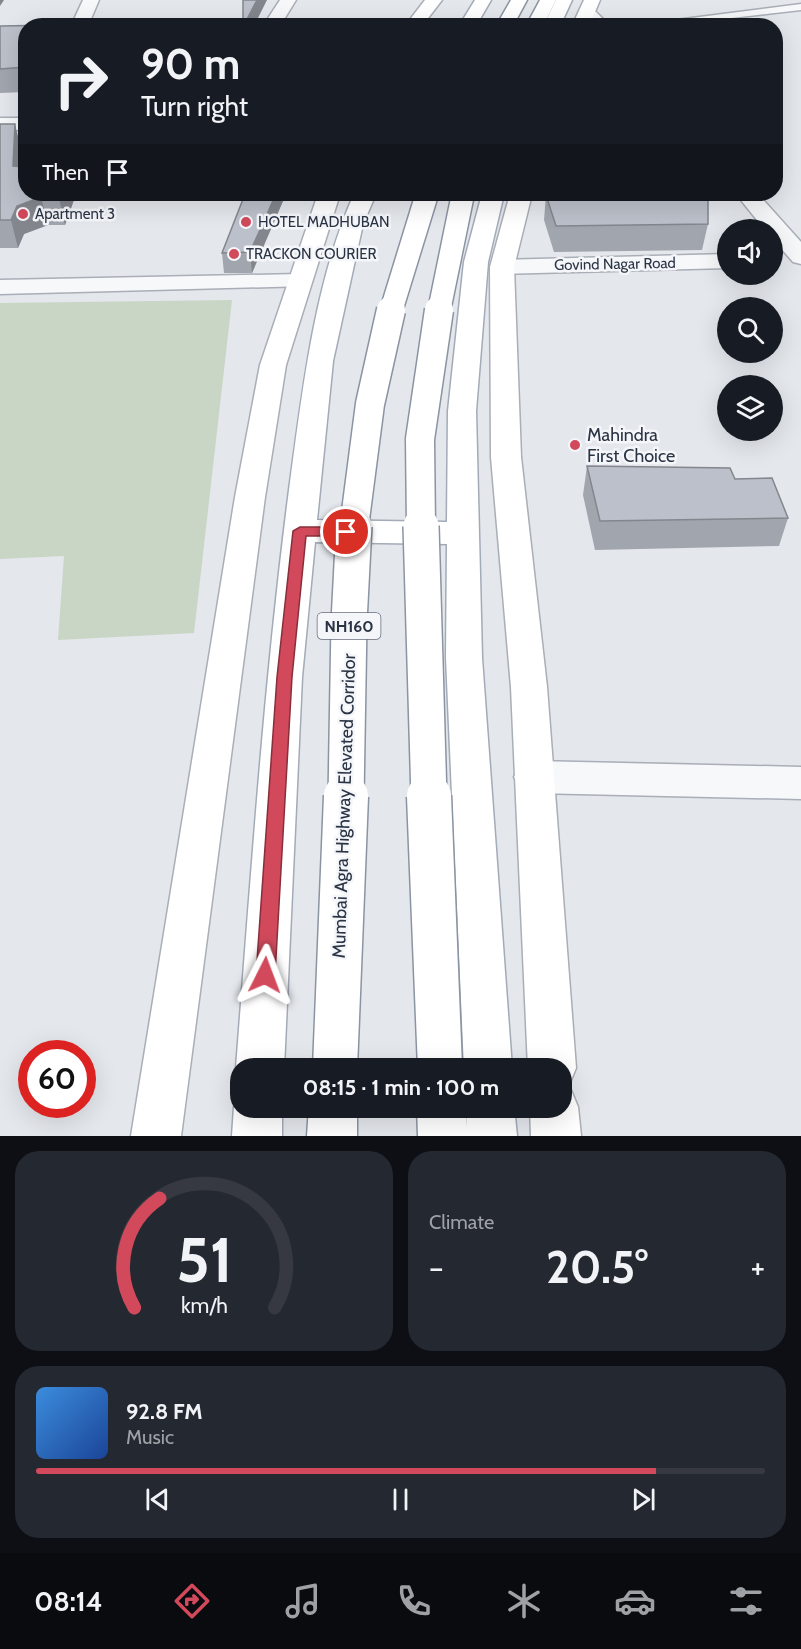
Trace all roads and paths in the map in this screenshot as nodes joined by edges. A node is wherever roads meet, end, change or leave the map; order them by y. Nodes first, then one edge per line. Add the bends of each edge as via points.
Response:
1 (91, 0) edge
2 (288, 0) edge
3 (435, 0) edge
4 (483, 0) edge
5 (519, 0) edge
6 (548, 0) edge
7 (564, 0) edge
8 (801, 7) edge
9 (83, 18) edge
10 (276, 18) edge
11 (420, 18) edge
12 (472, 18) edge
13 (509, 18) edge
14 (538, 18) edge
15 (554, 18) edge
16 (704, 18) edge
17 (0, 124) edge
18 (18, 124) edge
19 (327, 201) edge
20 (362, 201) edge
21 (425, 201) edge
22 (461, 201) edge
23 (491, 201) edge
24 (519, 201) edge
25 (753, 201) edge
26 (801, 258) edge
27 (783, 259) edge
28 (717, 261) edge
29 (502, 267) junction
30 (299, 281) junction
31 (0, 287) edge
32 (300, 531) junction
33 (463, 533) junction
34 (534, 777) junction
35 (801, 783) edge
36 (261, 1058) edge
37 (334, 1058) edge
38 (440, 1058) edge
39 (487, 1058) edge
40 (551, 1058) edge
41 (257, 1118) edge
42 (333, 1118) edge
43 (442, 1118) edge
44 (491, 1118) edge
45 (555, 1118) edge
46 (156, 1136) edge
47 (256, 1136) edge
48 (332, 1136) edge
49 (443, 1136) edge
50 (492, 1136) edge
51 (556, 1136) edge

1 - 9 street
2 - 10 street
3 - 11 main road
4 - 12 main road
5 - 13 main road
6 - 14 main road
7 - 15 main road
8 - 16 lane
17 - 18 street
19 - 30 main road
20 - 32 main road via 352,224 320,361
21 - 37 main road, Mumbai Agra Highway Elevated Corridor / NH160, bridge via 377,369 353,532
22 - 38 main road, bridge via 444,277 420,439 422,635
23 - 33 main road via 476,262 462,411
24 - 29 main road
25 - 26 street
26 - 27 street
28 - 29 street, Govind Nagar Road
29 - 34 main road via 506,457
30 - 31 street
30 - 46 main road via 273,365 250,497
32 - 33 main road
32 - 36 main road via 284,677
33 - 39 main road via 464,658
34 - 35 street
34 - 40 main road
41 - 47 main road
42 - 48 main road
43 - 49 main road
44 - 50 main road
45 - 51 main road

